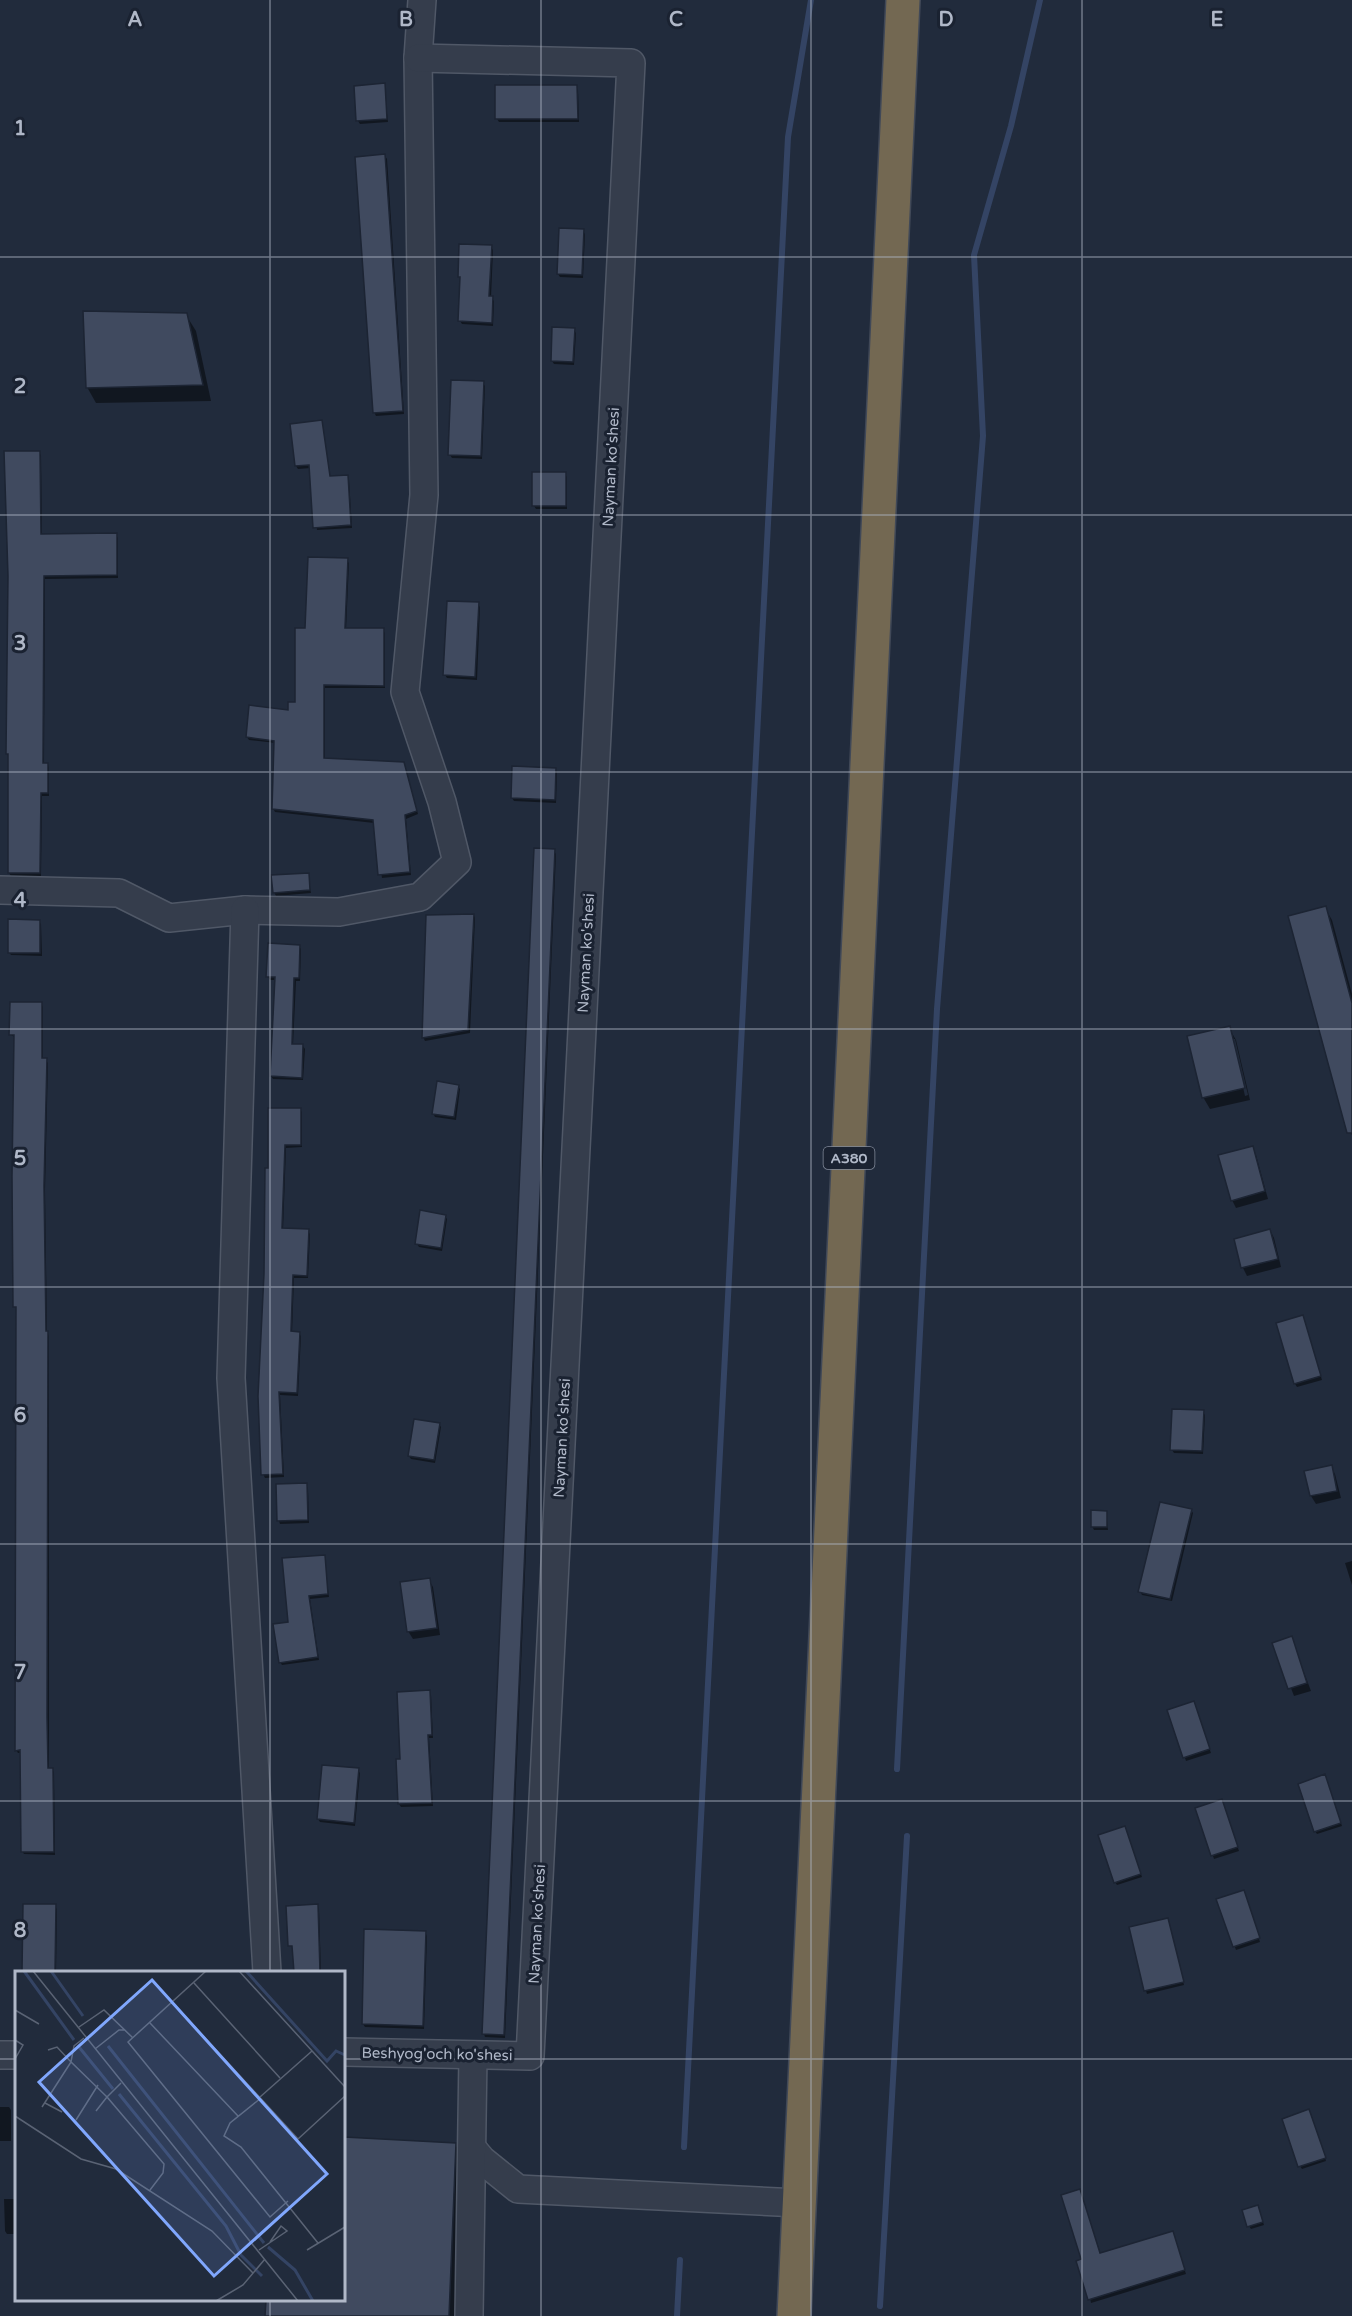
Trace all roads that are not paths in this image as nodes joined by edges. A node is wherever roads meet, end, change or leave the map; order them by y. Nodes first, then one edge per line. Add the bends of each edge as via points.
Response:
1 (422, 0) edge
2 (903, 0) edge
3 (418, 58) junction
4 (0, 890) edge
5 (245, 910) junction
6 (267, 1971) edge
7 (345, 2052) edge
8 (473, 2055) junction
9 (530, 2056) joint
10 (472, 2148) junction
11 (800, 2203) junction
12 (469, 2316) edge
13 (794, 2316) edge

1 - 3 street
2 - 11 highway, A380
3 - 5 street via 424,495 405,692 442,802 457,862 420,897 339,912
3 - 9 street, Nayman ko'shesi via 631,63
4 - 5 street via 119,893 169,918
5 - 6 street via 231,1378
7 - 8 street, Beshyog'och ko'shesi
8 - 9 street, Beshyog'och ko'shesi
8 - 10 street
10 - 11 street via 518,2189
10 - 12 street
11 - 13 highway, A380

